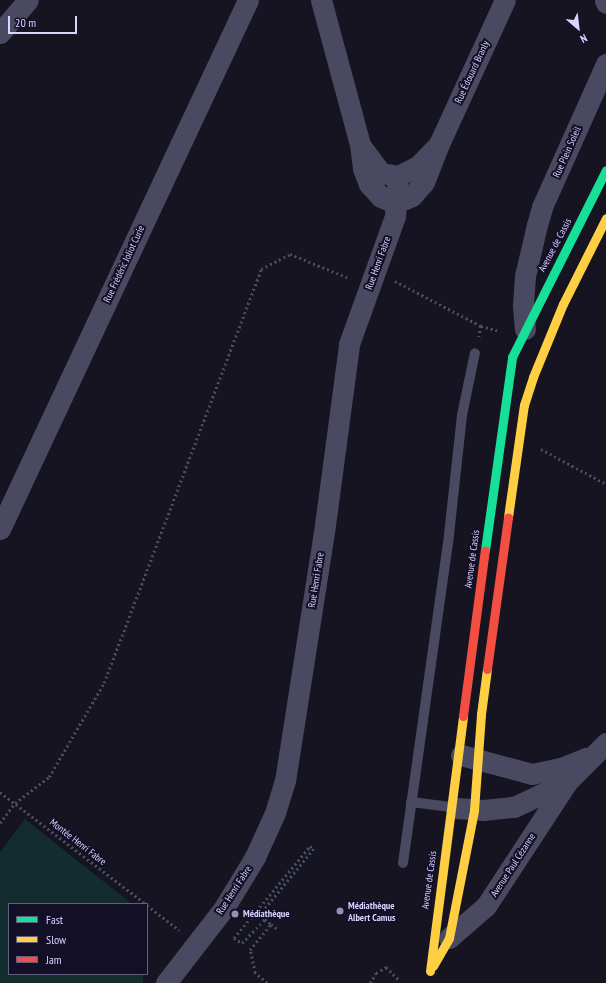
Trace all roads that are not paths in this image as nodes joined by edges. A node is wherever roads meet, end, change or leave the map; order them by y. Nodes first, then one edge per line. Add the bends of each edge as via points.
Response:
1 (28, 0) edge
2 (248, 0) edge
3 (321, 0) edge
4 (505, 0) edge
5 (605, 0) edge
6 (606, 3) edge
7 (0, 33) edge
8 (606, 64) edge
9 (438, 144) junction
10 (360, 145) junction
11 (606, 170) edge
12 (398, 176) junction
13 (398, 201) junction
14 (606, 218) edge
15 (533, 241) junction
16 (555, 268) junction
17 (563, 304) junction
18 (515, 331) junction
19 (475, 353) road end
20 (0, 529) edge
21 (602, 748) edge
22 (457, 754) junction
23 (478, 758) junction
24 (568, 782) junction
25 (411, 802) junction
26 (451, 807) junction
27 (474, 810) junction
28 (403, 862) dead end
29 (449, 938) junction
30 (430, 971) junction
31 (166, 983) edge
32 (425, 983) edge

1 - 7 street
2 - 20 street, Rue Frédéric Joliot Curie
3 - 10 street
4 - 9 street, Rue Édouard Branly
5 - 6 street
8 - 15 street, Rue Plein Soleil via 542,207
9 - 12 street, Rue Édouard Branly via 418,166
9 - 13 street, Rue Édouard Branly via 418,192
10 - 12 street via 381,173
10 - 13 street via 363,168 369,184 381,197
11 - 16 main road, Avenue de Cassis
12 - 13 street, Rue Henri Fabre
13 - 31 street, Rue Henri Fabre via 395,216 349,344 325,525 284,781 255,858 212,923
14 - 17 main road, Avenue de Cassis
15 - 16 street via 540,257
15 - 18 street, Rue Plein Soleil via 525,276 523,304
16 - 17 street via 564,282
16 - 18 main road, Avenue de Cassis
17 - 23 main road, Avenue de Cassis via 524,405 481,714
18 - 22 main road, Avenue de Cassis
19 - 25 lane via 462,416 448,544
21 - 23 street, Avenue Paul Cézanne via 561,768 532,774 506,769
21 - 24 street, Avenue Paul Cézanne
22 - 23 street, Avenue Paul Cézanne
22 - 26 main road, Avenue de Cassis
23 - 27 main road, Avenue de Cassis
24 - 27 street, Avenue Paul Cézanne via 514,807
24 - 29 street, Avenue Paul Cézanne via 486,906
25 - 26 lane
25 - 28 lane
26 - 27 street, Avenue Paul Cézanne
26 - 30 main road, Avenue de Cassis
27 - 29 main road, Avenue de Cassis
29 - 30 main road, Avenue de Cassis
30 - 32 main road, Avenue de Cassis

